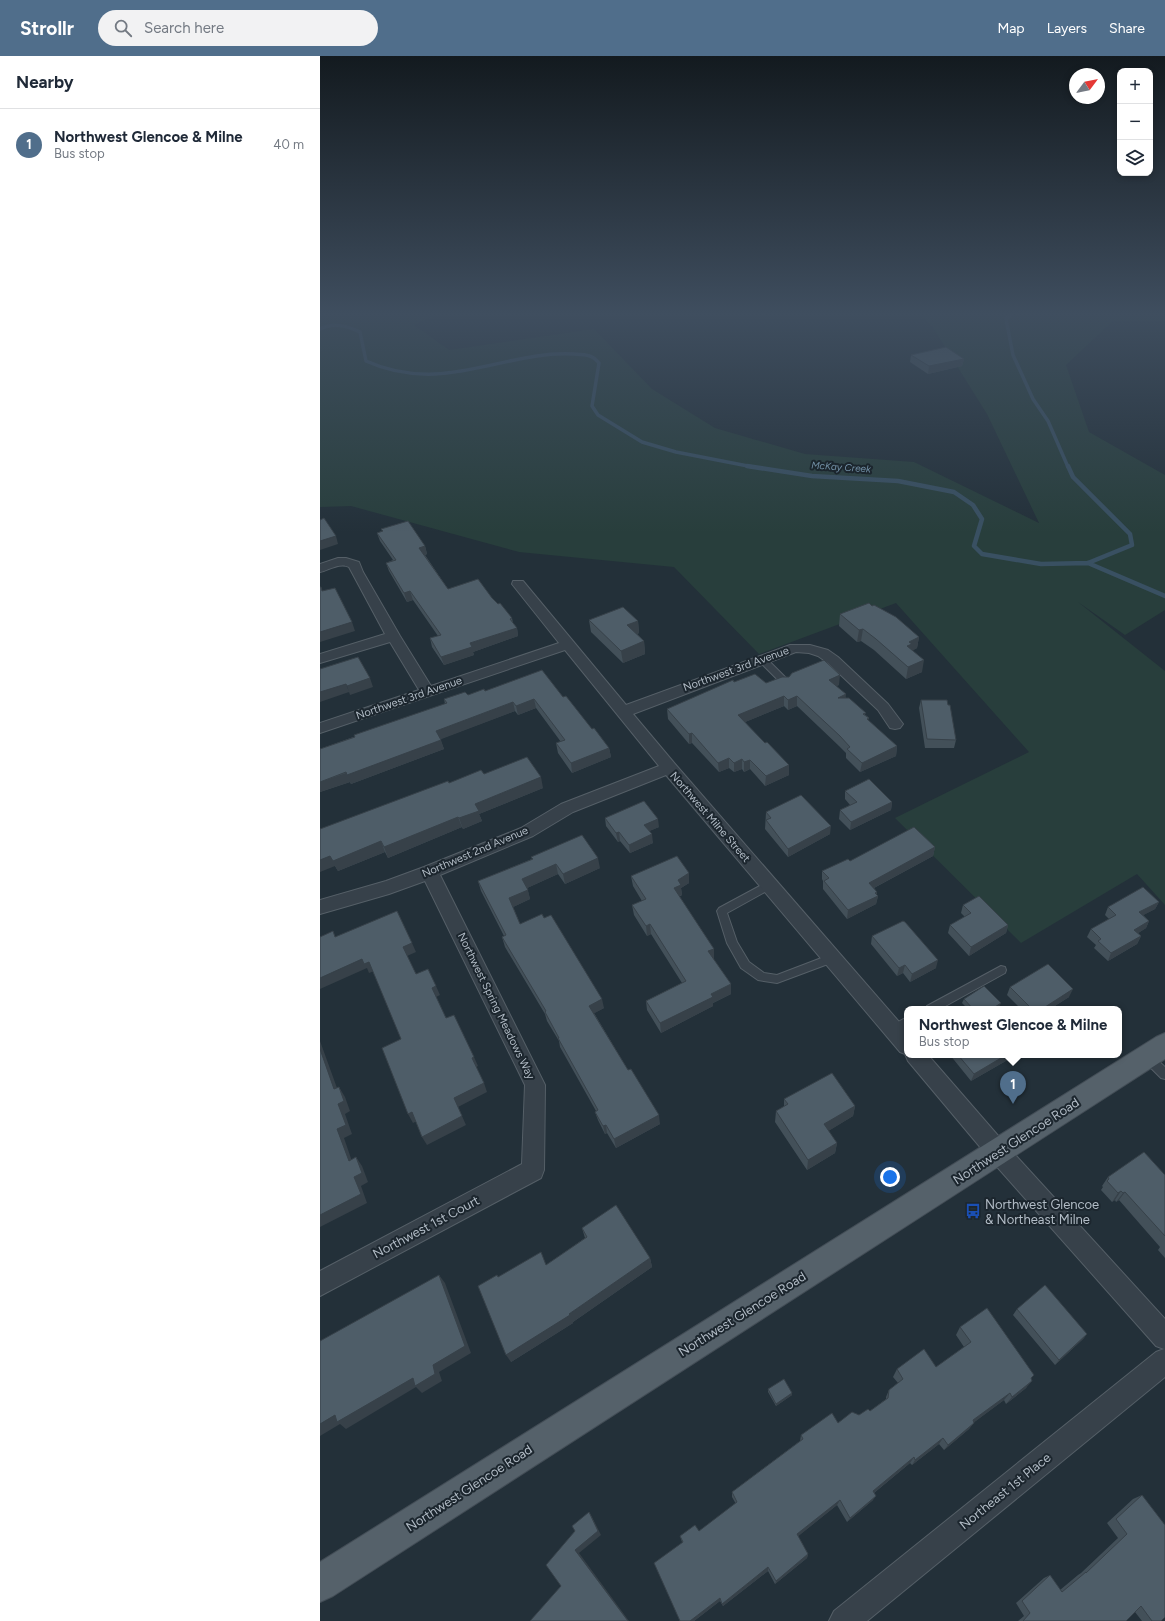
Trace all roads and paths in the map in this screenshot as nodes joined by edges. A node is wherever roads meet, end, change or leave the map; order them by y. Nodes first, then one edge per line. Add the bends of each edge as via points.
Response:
1 (320, 568) edge
2 (518, 584) dead end
3 (393, 636) junction
4 (567, 645) junction
5 (320, 659) edge
6 (762, 659) junction
7 (786, 683) edge
8 (428, 692) junction
9 (623, 712) junction
10 (895, 724) dead end
11 (320, 728) edge
12 (669, 768) junction
13 (430, 872) junction
14 (769, 885) junction
15 (320, 907) edge
16 (832, 958) junction
17 (1001, 970) dead end
18 (936, 1006) edge
19 (900, 1026) edge
20 (904, 1037) edge
21 (918, 1058) edge
22 (1159, 1059) edge
23 (999, 1153) junction
24 (533, 1170) joint
25 (320, 1284) edge
26 (1165, 1337) edge
27 (1165, 1361) edge
28 (320, 1583) edge
29 (844, 1621) edge

1 - 3 street via 347,561 355,565
2 - 4 street, Northwest Milne Street
3 - 5 street
3 - 8 street
4 - 8 street, Northwest 3rd Avenue
4 - 9 street, Northwest Milne Street
6 - 7 lane
6 - 9 street, Northwest 3rd Avenue
6 - 10 street, Northwest 3rd Avenue via 795,648 823,653 883,707
8 - 11 street, Northwest 3rd Avenue
9 - 12 street, Northwest Milne Street
12 - 13 street, Northwest 2nd Avenue via 567,808 516,837
12 - 14 street, Northwest Milne Street
13 - 15 street, Northwest 2nd Avenue
13 - 24 street, Northwest Spring Meadows Way via 535,1085
14 - 16 street, Northwest Milne Street
14 - 16 lane via 722,911 732,943 745,965 762,977 777,979
16 - 19 street, Northwest Milne Street
17 - 18 lane
19 - 20 street, Northwest Milne Street
21 - 23 street
22 - 23 main road, Northwest Glencoe Road
23 - 26 street
23 - 28 main road, Northwest Glencoe Road
24 - 25 street, Northwest 1st Court
27 - 29 street, Northeast 1st Place

